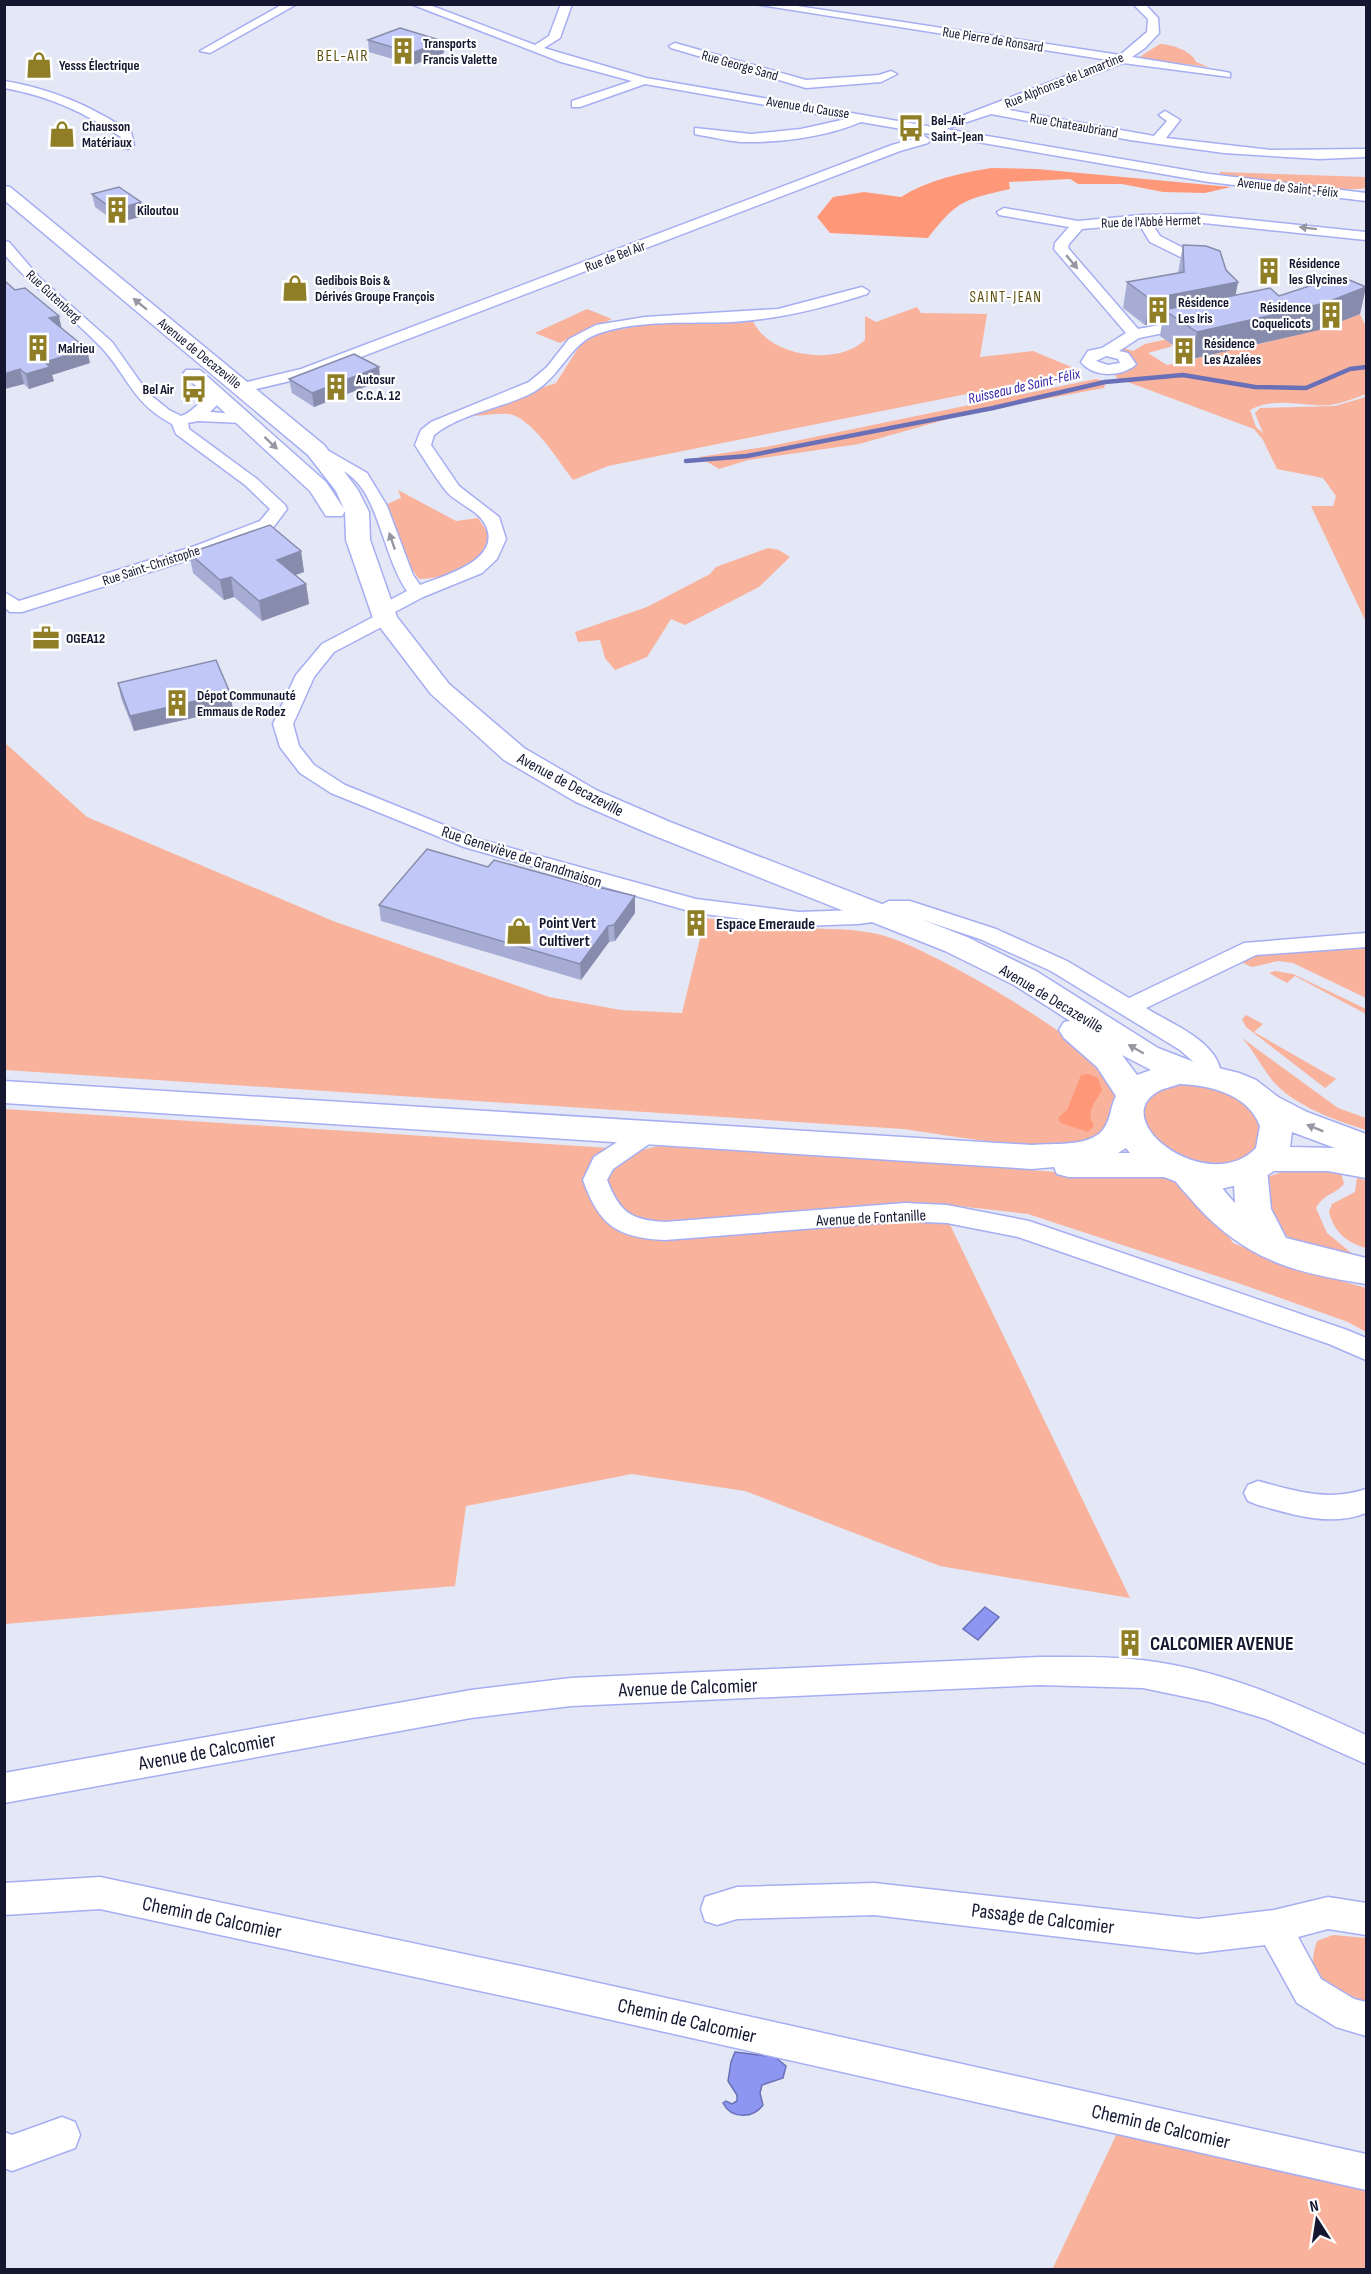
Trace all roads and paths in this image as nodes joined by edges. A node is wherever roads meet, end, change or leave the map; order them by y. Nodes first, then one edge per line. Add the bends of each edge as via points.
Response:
1 (292, 4) edge
2 (416, 4) edge
3 (567, 4) edge
4 (759, 4) edge
5 (1138, 4) edge
6 (675, 46) dead end
7 (537, 48) junction
8 (206, 51) dead end
9 (1122, 59) junction
10 (891, 74) dead end
11 (1226, 75) dead end
12 (645, 81) junction
13 (4, 84) edge
14 (805, 87) junction
15 (785, 103) junction
16 (576, 104) dead end
17 (990, 110) junction
18 (1165, 115) dead end
19 (862, 116) junction
20 (962, 121) junction
21 (938, 129) junction
22 (699, 131) dead end
23 (975, 136) junction
24 (924, 140) junction
25 (1158, 140) junction
26 (128, 144) dead end
27 (1305, 144) dead end
28 (1366, 153) edge
29 (1315, 155) junction
30 (1209, 178) joint
31 (4, 191) edge
32 (1366, 197) edge
33 (1004, 212) dead end
34 (4, 213) edge
35 (1142, 219) junction
36 (1078, 225) junction
37 (1366, 236) edge
38 (4, 245) edge
39 (1223, 273) edge
40 (34, 280) junction
41 (15, 285) dead end
42 (862, 291) dead end
43 (129, 320) dead end
44 (1206, 321) edge
45 (1135, 334) junction
46 (1106, 352) dead end
47 (174, 358) dead end
48 (306, 373) junction
49 (244, 387) junction
50 (218, 396) junction
51 (273, 412) junction
52 (197, 416) junction
53 (243, 418) junction
54 (179, 421) junction
55 (316, 450) junction
56 (279, 509) joint
57 (358, 540) junction
58 (417, 593) junction
59 (8, 606) edge
60 (384, 614) junction
61 (880, 914) junction
62 (1366, 940) edge
63 (1127, 1008) junction
64 (1199, 1073) junction
65 (4, 1092) edge
66 (1265, 1105) junction
67 (1130, 1106) junction
68 (647, 1134) junction
69 (1366, 1147) edge
70 (1032, 1157) junction
71 (1258, 1165) junction
72 (1366, 1166) edge
73 (1175, 1169) junction
74 (1273, 1245) junction
75 (1366, 1271) edge
76 (1366, 1350) edge
77 (1258, 1493) dead end
78 (1366, 1501) edge
79 (1366, 1750) edge
80 (4, 1788) edge
81 (4, 1899) edge
82 (717, 1909) dead end
83 (1366, 1919) edge
84 (1274, 1927) junction
85 (1366, 2019) edge
86 (62, 2135) dead end
87 (4, 2150) edge
88 (1366, 2172) edge

1 - 8 street
2 - 7 street, Avenue du Causse
3 - 7 street via 554,38
4 - 9 street, Rue Pierre de Ronsard
5 - 9 street, Rue Alphonse de Lamartine via 1153,18 1153,33
6 - 14 street, Rue George Sand
7 - 12 street, Avenue du Causse via 597,70
9 - 11 street, Rue Pierre de Ronsard
9 - 17 street, Rue Alphonse de Lamartine
10 - 14 street, Rue George Sand
12 - 15 street, Avenue du Causse
12 - 16 street
13 - 26 street via 60,95 80,104 127,135
14 - 15 street, Rue George Sand via 805,95
15 - 19 street, Avenue du Causse
17 - 20 street, Rue Alphonse de Lamartine
17 - 25 street, Rue Chateaubriand
18 - 25 street via 1174,120
19 - 21 street, Avenue du Causse
19 - 22 street via 853,122 762,137
20 - 21 street, Rue Alphonse de Lamartine
20 - 23 street
21 - 23 street, Avenue du Causse
21 - 24 street, Rue de Bel Air
23 - 24 street, Rue de Bel Air
23 - 30 street, Avenue du Causse
24 - 48 street, Rue de Bel Air
25 - 29 street, Rue Chateaubriand via 1219,150
27 - 29 street
28 - 29 street, Rue Chateaubriand
30 - 32 street, Avenue de Saint-Félix
49 -> 31 main road, Avenue de Decazeville
33 - 36 street
34 - 43 main road
35 - 36 street, Rue de l'Abbé Hermet
37 -> 35 street, Rue de l'Abbé Hermet via 1194,218
35 - 39 street via 1155,239
36 -> 45 street, Rue de l'Abbé Hermet via 1061,249
38 - 40 street, Rue Gutenberg
40 - 41 street
40 - 54 street, Rue Gutenberg via 108,345 143,396
42 - 58 street, Rue Geneviève de Grandmaison via 777,313 641,321 599,328 573,340 545,378 437,425 427,433 423,445 453,489 493,521 497,538 491,555 476,569
44 - 45 street
45 - 46 street
47 - 50 main road, Avenue de Decazeville
48 - 49 street, Rue de Bel Air
48 - 51 street, Rue de Bel Air via 280,389 274,398
49 - 51 main road, Avenue de Decazeville
50 - 52 street
50 - 53 main road, Avenue de Decazeville
51 - 55 main road, Avenue de Decazeville
52 - 53 street
52 - 54 street
53 -> 57 main road, Avenue de Decazeville via 318,487
54 - 56 street, Rue Gutenberg via 182,431 251,482
55 - 57 main road, Avenue de Decazeville via 347,490 357,512
58 -> 55 street via 404,575 378,504 361,476
56 - 59 street, Rue Saint-Christophe via 267,525 201,550
57 - 60 main road, Avenue de Decazeville
58 - 60 street, Rue Geneviève de Grandmaison
60 - 61 main road, Avenue de Decazeville via 440,689 514,754 586,796
60 - 61 street, Rue Geneviève de Grandmaison via 327,648 305,675 283,724 290,747 307,769 338,789 471,843 680,902 799,919
61 - 63 street, Rue Geneviève de Grandmaison via 888,908 910,908 988,934 1059,966
64 -> 61 main road, Avenue de Decazeville via 1147,1056 1025,978 956,944
61 - 67 main road, Avenue de Decazeville via 1098,1047 1127,1084
62 - 63 street via 1252,948
63 - 64 street, Rue Geneviève de Grandmaison via 1188,1044 1208,1062
64 - 66 main road via 1236,1083
64 - 67 main road via 1156,1079
65 - 68 main road
69 -> 66 main road
66 - 71 main road via 1276,1133 1275,1143
67 - 70 main road via 1114,1140 1093,1152
67 - 73 main road via 1128,1124 1137,1142
68 - 70 main road
68 - 76 street, Avenue de Fontanille via 603,1163 595,1180 604,1206 622,1222 641,1230 905,1212 997,1222 1338,1337
70 - 73 main road via 1062,1165
71 - 72 main road via 1328,1159
71 - 73 main road via 1217,1177
71 - 74 main road via 1249,1197 1255,1217
73 - 74 main road via 1242,1228
74 - 75 main road
77 - 78 street via 1317,1508 1356,1506
79 - 80 street, Avenue de Calcomier via 1272,1707 1210,1688 1143,1674 1040,1671 571,1692 471,1704
81 - 88 street, Chemin de Calcomier via 100,1893
82 - 84 street, Passage de Calcomier via 737,1903 874,1899 1198,1936
83 - 84 street, Passage de Calcomier via 1328,1913
84 - 85 street via 1309,1991 1348,2015
86 - 87 street via 12,2153

